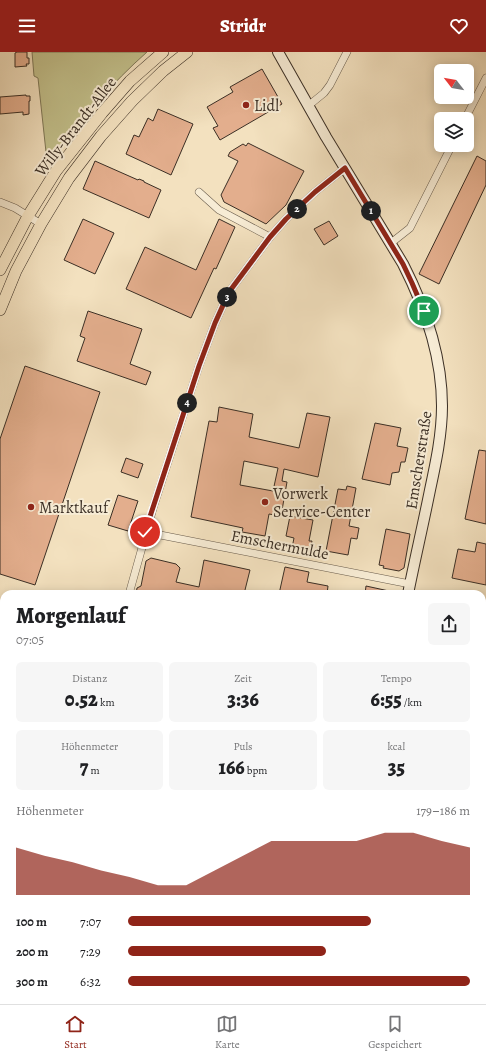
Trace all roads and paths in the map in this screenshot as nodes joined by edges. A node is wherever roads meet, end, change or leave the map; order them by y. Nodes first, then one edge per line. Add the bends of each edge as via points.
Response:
1 (162, 52) edge
2 (187, 52) edge
3 (278, 52) edge
4 (347, 52) edge
5 (486, 78) edge
6 (308, 106) junction
7 (469, 112) edge
8 (448, 152) edge
9 (345, 168) junction
10 (199, 192) dead end
11 (0, 202) edge
12 (28, 216) junction
13 (41, 224) junction
14 (270, 237) junction
15 (391, 243) junction
16 (0, 270) edge
17 (0, 310) edge
18 (145, 532) junction
19 (410, 584) junction
20 (130, 590) edge
21 (409, 590) edge

1 - 12 main road, Willy-Brandt-Allee via 130,81 102,113 56,171
2 - 13 main road, Willy-Brandt-Allee via 162,71 101,136 69,178
3 - 6 street, Emscherstraße
4 - 6 street via 330,85
5 - 7 street
6 - 9 street, Emscherstraße
8 - 15 street via 410,228
9 - 14 street via 286,219
9 - 15 street, Emscherstraße
10 - 14 street via 219,210
11 - 12 street
12 - 13 street
12 - 16 main road, Willy-Brandt-Allee
13 - 17 main road, Willy-Brandt-Allee via 16,271
14 - 18 street via 229,292 215,323
15 - 19 street, Emscherstraße via 412,283 431,333 439,366 442,405 438,454
18 - 19 street, Emschermulde
18 - 20 street
19 - 21 street, Emscherstraße

